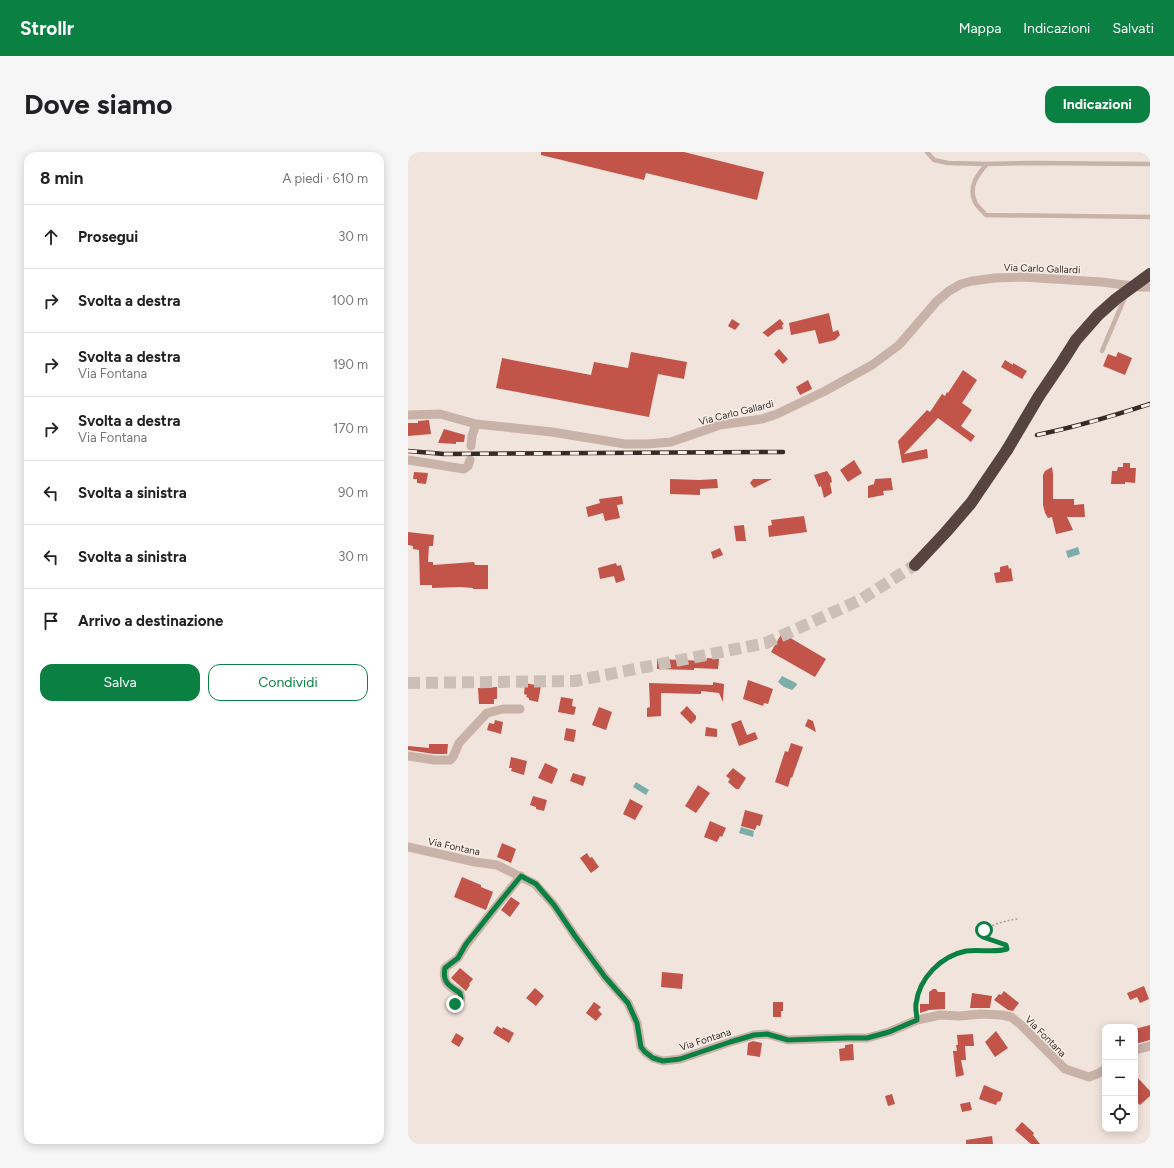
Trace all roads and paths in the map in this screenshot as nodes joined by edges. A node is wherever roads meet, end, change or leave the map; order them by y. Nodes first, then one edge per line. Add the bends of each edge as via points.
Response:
1 (927, 152) edge
2 (987, 164) junction
3 (1150, 164) edge
4 (1150, 217) edge
5 (1150, 274) edge
6 (1129, 286) junction
7 (1140, 287) junction
8 (1150, 287) edge
9 (1150, 294) edge
10 (1102, 351) dead end
11 (408, 414) edge
12 (476, 424) junction
13 (471, 446) dead end
14 (408, 460) edge
15 (470, 460) dead end
16 (915, 565) tunnel mouth
17 (520, 709) dead end
18 (408, 756) edge
19 (408, 847) edge
20 (521, 876) junction
21 (1018, 919) dead end
22 (455, 1004) dead end
23 (917, 1020) junction
24 (1150, 1046) edge
25 (1138, 1049) edge
26 (1102, 1071) edge

1 - 2 lane via 934,160 948,163
2 - 3 lane
2 - 4 lane via 977,175 972,191 976,203 986,215
5 - 16 highway, bridge via 1098,315 1076,340 971,503
6 - 7 street, Via Carlo Gallardi
6 - 10 lane
6 - 12 street, Via Carlo Gallardi via 1022,277 995,278 960,284 937,302 899,345 872,365 825,391 762,419 720,426 671,442 625,444 552,432
7 - 8 street, Via Carlo Gallardi
7 - 9 street
11 - 12 street, Via Carlo Gallardi via 440,414
12 - 13 street
14 - 15 street via 464,469
17 - 18 street via 503,709 487,714 459,743 450,760
19 - 20 street, Via Fontana via 497,865
20 - 22 street via 466,944 458,958 445,968 446,982 461,996 460,1001
20 - 23 street, Via Fontana via 536,884 554,905 605,977 628,1003 637,1023 641,1047 653,1058 663,1061 680,1059 760,1034 788,1040 867,1038
21 - 23 path via 996,924 984,930 982,934 983,937 1006,945 1007,949 966,951 951,956 927,976 919,990 915,1006
23 - 26 street, Via Fontana via 940,1015 1002,1015 1021,1025 1065,1069 1089,1077
24 - 25 street

